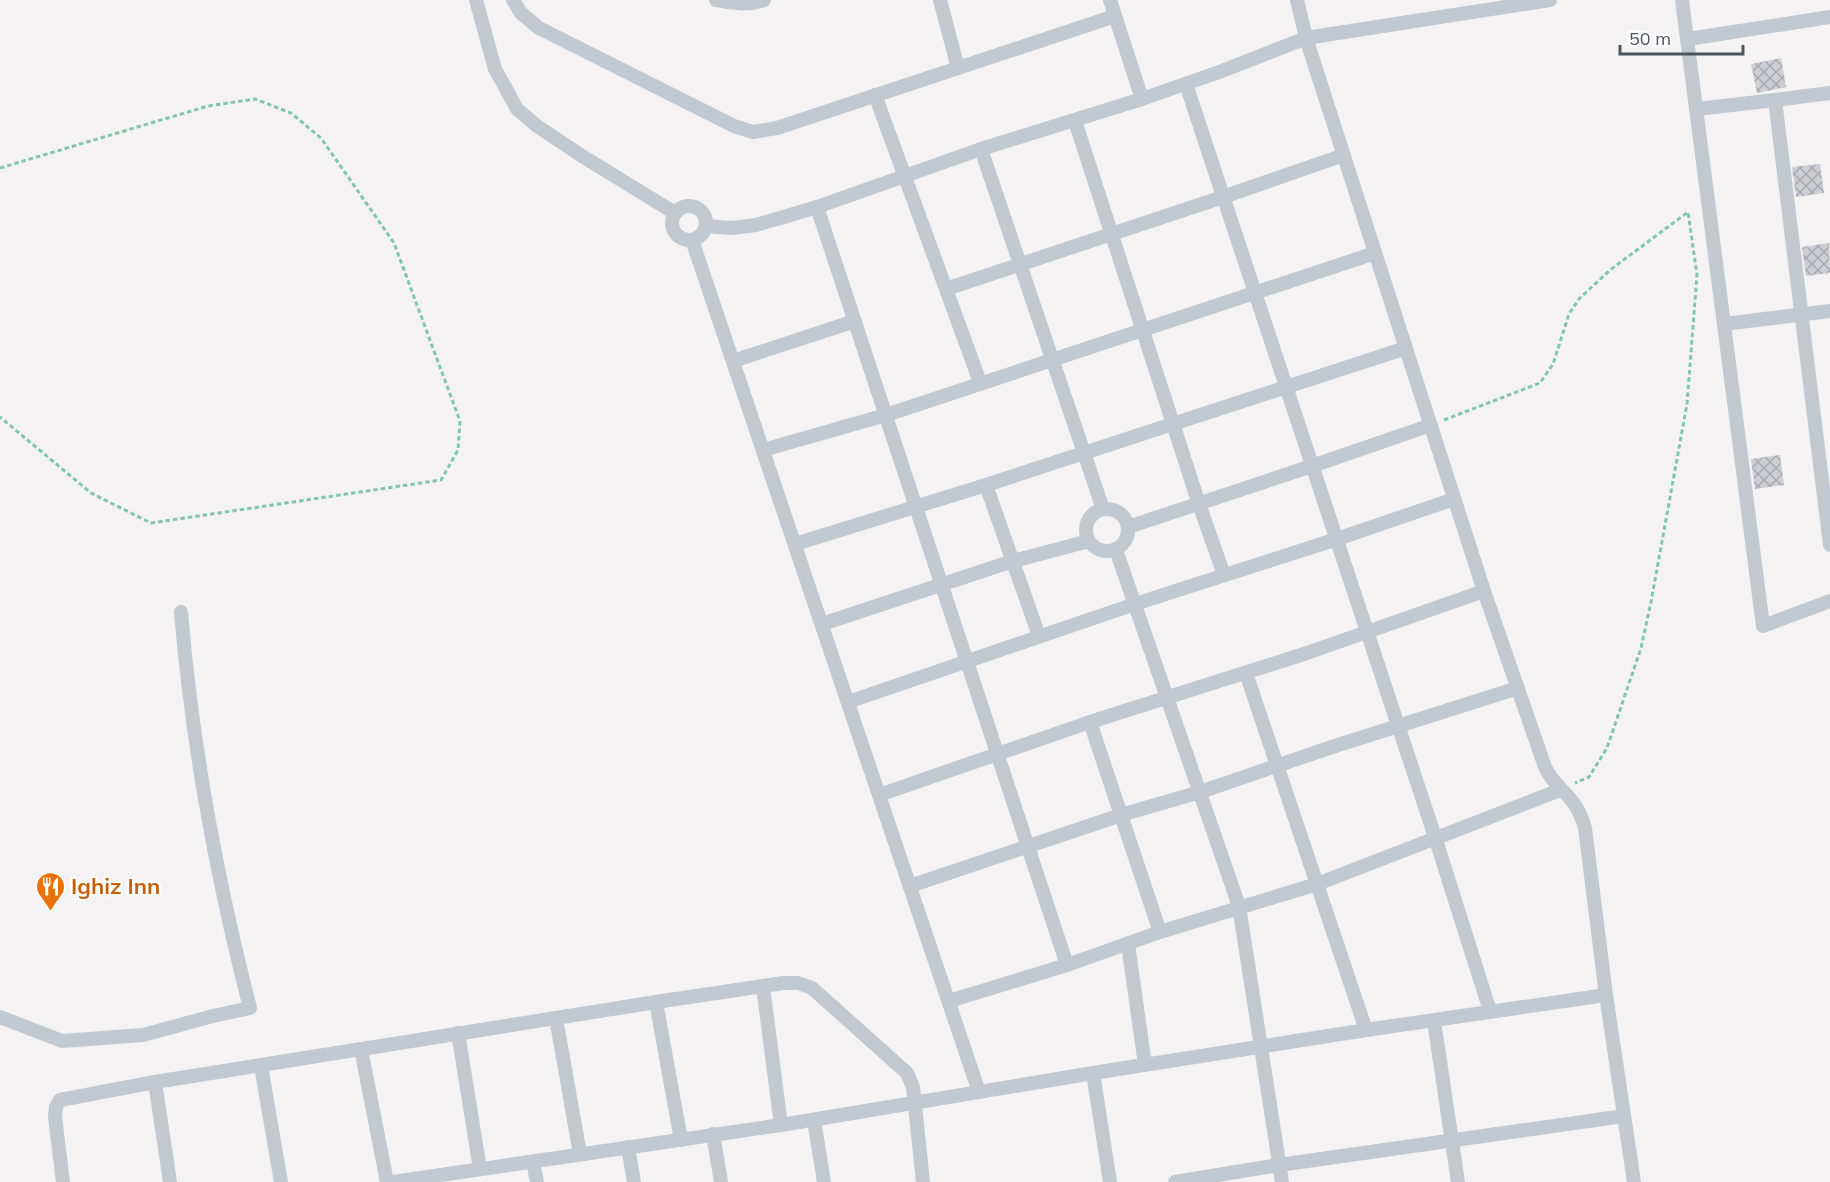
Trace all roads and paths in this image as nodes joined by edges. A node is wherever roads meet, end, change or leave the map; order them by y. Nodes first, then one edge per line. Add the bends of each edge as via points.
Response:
1 (476, 0) edge
2 (513, 0) edge
3 (716, 0) edge
4 (764, 0) edge
5 (940, 0) edge
6 (1110, 0) edge
7 (1297, 0) edge
8 (1550, 0) edge
9 (1682, 0) edge
10 (1115, 16) junction
11 (1830, 17) edge
12 (1306, 38) junction
13 (1688, 39) junction
14 (958, 68) junction
15 (1186, 84) junction
16 (1830, 93) edge
17 (875, 95) junction
18 (1142, 99) junction
19 (1774, 100) junction
20 (1696, 109) junction
21 (1075, 121) junction
22 (981, 149) junction
23 (1344, 155) junction
24 (0, 168) edge
25 (904, 175) junction
26 (1223, 197) junction
27 (818, 207) junction
28 (675, 213) junction
29 (706, 226) junction
30 (1112, 234) junction
31 (692, 240) junction
32 (1375, 253) junction
33 (1020, 265) junction
34 (946, 289) junction
35 (1255, 292) junction
36 (1830, 311) edge
37 (1801, 315) junction
38 (855, 321) junction
39 (1724, 324) junction
40 (1142, 330) junction
41 (1406, 348) junction
42 (733, 361) junction
43 (1052, 361) junction
44 (980, 382) junction
45 (1286, 387) junction
46 (886, 415) junction
47 (0, 417) edge
48 (1173, 425) junction
49 (1431, 425) junction
50 (763, 450) junction
51 (1084, 453) junction
52 (1312, 466) junction
53 (986, 485) junction
54 (1454, 499) junction
55 (1199, 504) junction
56 (916, 507) junction
57 (1103, 509) junction
58 (1128, 527) junction
59 (1337, 539) junction
60 (1089, 541) junction
61 (795, 544) junction
62 (1830, 546) edge
63 (1116, 550) junction
64 (1013, 561) junction
65 (1224, 575) junction
66 (941, 584) junction
67 (1484, 591) junction
68 (1830, 601) edge
69 (1135, 604) junction
70 (181, 612) dead end
71 (822, 624) junction
72 (1367, 632) junction
73 (1039, 636) junction
74 (967, 661) junction
75 (1246, 673) junction
76 (1518, 688) junction
77 (1167, 697) junction
78 (848, 702) junction
79 (1090, 722) junction
80 (1398, 726) junction
81 (997, 754) junction
82 (1277, 765) junction
83 (1560, 790) junction
84 (1200, 792) junction
85 (879, 795) junction
86 (1121, 815) junction
87 (1435, 837) junction
88 (1028, 846) junction
89 (1317, 884) junction
90 (910, 886) junction
91 (1239, 906) junction
92 (1160, 932) junction
93 (1128, 944) junction
94 (1067, 965) junction
95 (762, 987) junction
96 (1606, 995) junction
97 (948, 1001) junction
98 (656, 1002) junction
99 (1490, 1011) junction
100 (0, 1017) edge
101 (556, 1018) junction
102 (1434, 1021) junction
103 (1366, 1030) junction
104 (458, 1033) junction
105 (1261, 1048) junction
106 (361, 1049) junction
107 (1145, 1065) junction
108 (261, 1066) junction
109 (1093, 1073) junction
110 (156, 1082) junction
111 (979, 1092) junction
112 (915, 1103) junction
113 (1624, 1116) junction
114 (814, 1120) junction
115 (781, 1125) junction
116 (713, 1134) junction
117 (681, 1140) junction
118 (1452, 1141) junction
119 (628, 1147) junction
120 (580, 1154) junction
121 (533, 1162) junction
122 (1280, 1165) junction
123 (480, 1169) junction
124 (437, 1178) edge
125 (63, 1182) edge
126 (170, 1182) edge
127 (281, 1182) edge
128 (387, 1182) edge
129 (393, 1182) edge
130 (537, 1182) edge
131 (634, 1182) edge
132 (721, 1182) edge
133 (824, 1182) edge
134 (923, 1182) edge
135 (1110, 1182) edge
136 (1175, 1182) edge
137 (1282, 1182) edge
138 (1458, 1182) edge
139 (1634, 1182) edge

1 - 28 street via 495,69 517,109 582,156
2 - 17 street via 539,28 753,132 777,128
3 - 4 street via 736,4
5 - 14 street
6 - 10 street
7 - 12 street
8 - 12 street
9 - 13 street
10 - 14 street
10 - 18 street
11 - 13 street
12 - 15 street
12 - 23 street
13 - 20 street
14 - 17 street
15 - 18 street
15 - 26 street
16 - 19 street
17 - 25 street
18 - 21 street
19 - 20 street
19 - 37 street
20 - 39 street
21 - 22 street
21 - 30 street
22 - 25 street
22 - 33 street
23 - 26 street
23 - 32 street
24 - 47 path via 208,106 255,99 291,113 321,138 394,243 460,421 458,450 441,480 151,523 91,493
25 - 27 street
25 - 34 street
26 - 30 street
26 - 35 street
27 - 29 street via 756,225
27 - 38 street
28 - 29 street via 692,206 705,217
28 - 31 street via 672,220 677,236
29 - 31 street via 701,236
30 - 33 street
30 - 40 street
31 - 42 street
32 - 35 street
32 - 41 street
33 - 34 street
33 - 43 street
34 - 44 street
35 - 40 street
35 - 45 street
36 - 37 street
37 - 39 street
37 - 62 street
38 - 42 street
38 - 46 street
39 - 68 street via 1763,626
40 - 43 street
40 - 48 street
41 - 45 street
41 - 49 street
42 - 50 street
43 - 44 street
43 - 51 street
44 - 46 street
45 - 48 street
45 - 52 street
46 - 50 street
46 - 56 street
48 - 51 street
48 - 55 street
49 - 52 street
49 - 54 street
49 - 83 path via 1540,383 1553,364 1569,315 1579,299 1610,270 1688,212 1697,275 1690,373 1651,603 1641,648 1607,748 1589,777
50 - 61 street
51 - 53 street
51 - 57 street
52 - 55 street
52 - 59 street
53 - 56 street
53 - 64 street
54 - 59 street
54 - 67 street
55 - 58 street
55 - 65 street
56 - 61 street
56 - 66 street
57 - 58 street via 1124,517
57 - 60 street via 1091,516 1086,528
58 - 63 street via 1128,536
59 - 65 street
59 - 72 street
60 - 63 street via 1106,552
60 - 64 street
61 - 71 street
63 - 69 street
64 - 66 street
64 - 73 street
65 - 69 street
66 - 71 street
66 - 74 street
67 - 72 street
67 - 76 street
69 - 73 street
69 - 77 street
70 - 100 street via 212,837 250,1008 143,1035 62,1041
71 - 78 street
72 - 75 street
72 - 80 street
73 - 74 street
74 - 78 street
74 - 81 street
75 - 77 street
75 - 82 street
76 - 80 street
76 - 83 street via 1545,767
77 - 79 street
77 - 84 street
78 - 85 street
79 - 81 street
79 - 86 street
80 - 82 street
80 - 87 street
81 - 85 street
81 - 88 street
82 - 84 street
82 - 89 street
83 - 87 street
83 - 96 street via 1576,806 1585,828
84 - 86 street
84 - 91 street
85 - 90 street
86 - 88 street
86 - 92 street
87 - 89 street
87 - 99 street
88 - 90 street
88 - 94 street
89 - 91 street
89 - 103 street
90 - 97 street
91 - 92 street
91 - 105 street
92 - 93 street
93 - 94 street
93 - 107 street
94 - 97 street
95 - 98 street
95 - 112 street via 798,983 812,988 907,1072
95 - 115 street
96 - 99 street
96 - 113 street
97 - 111 street
98 - 101 street
98 - 117 street
99 - 102 street
101 - 104 street
101 - 120 street
102 - 103 street
102 - 118 street
103 - 105 street
104 - 106 street
104 - 123 street
105 - 107 street
105 - 122 street
106 - 108 street
106 - 128 street
107 - 109 street
108 - 110 street
108 - 127 street
109 - 111 street
109 - 135 street
110 - 125 street via 60,1100 55,1117
110 - 126 street
111 - 112 street
112 - 114 street
112 - 134 street
113 - 118 street
113 - 139 street
114 - 115 street
114 - 133 street
115 - 116 street
116 - 117 street
116 - 132 street
117 - 119 street
118 - 122 street
118 - 138 street
119 - 120 street
119 - 131 street
120 - 121 street
121 - 123 street
121 - 130 street
122 - 136 street
122 - 137 street
123 - 124 street
124 - 129 street

